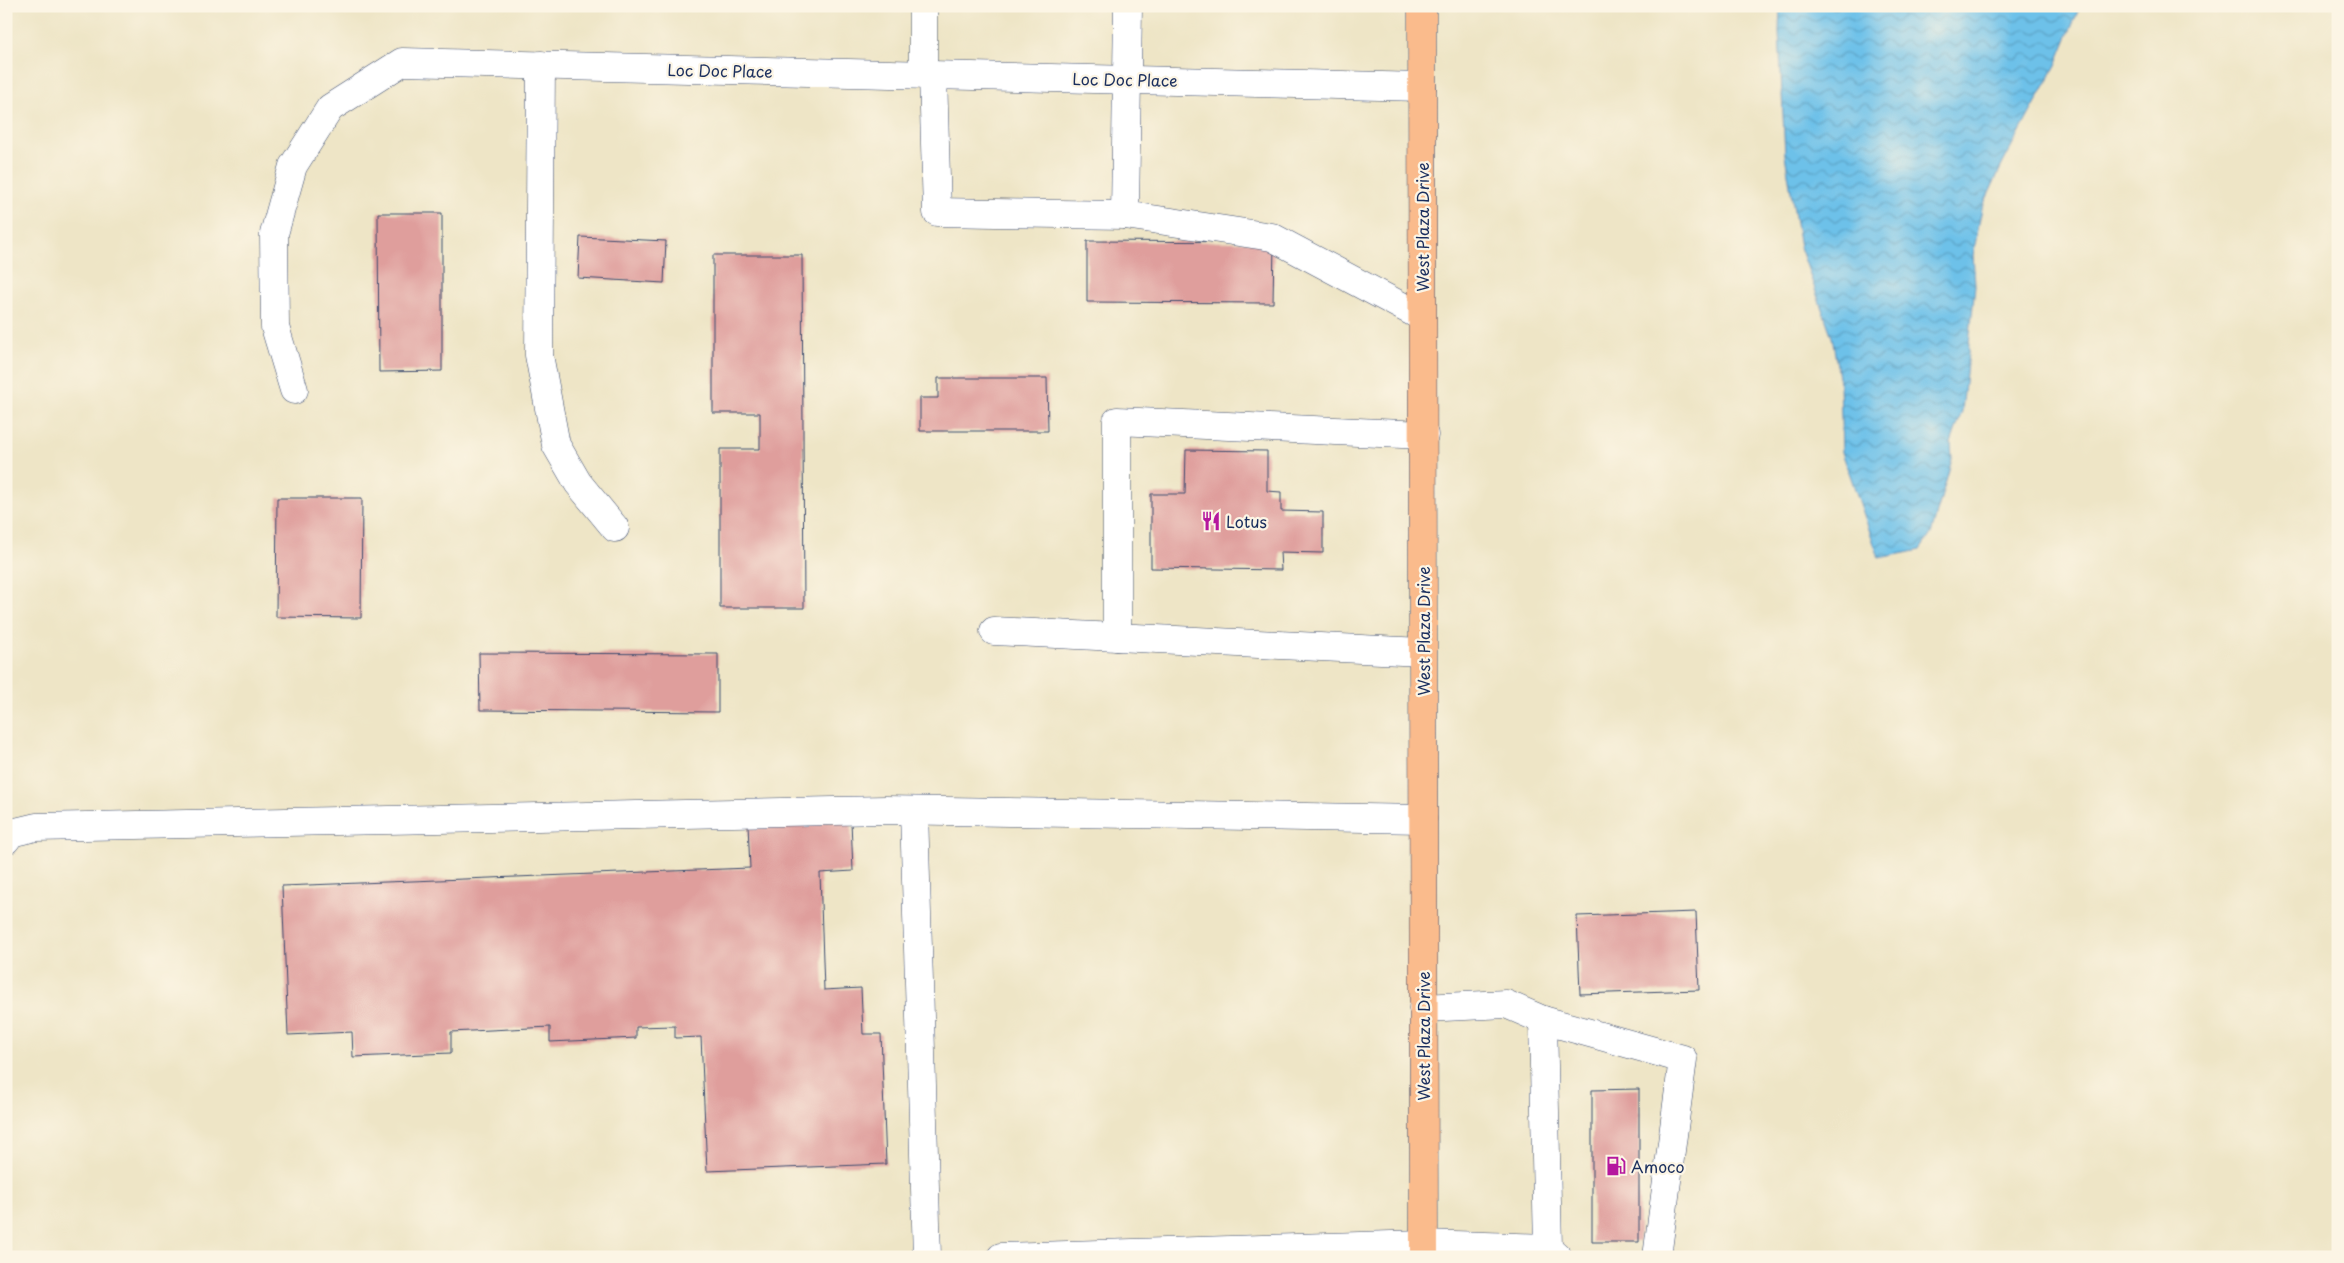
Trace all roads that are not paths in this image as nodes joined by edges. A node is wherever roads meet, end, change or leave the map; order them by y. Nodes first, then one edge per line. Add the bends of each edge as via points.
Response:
1 (923, 6) edge
2 (1128, 6) edge
3 (1422, 6) edge
4 (541, 66) junction
5 (928, 75) junction
6 (1126, 79) junction
7 (1422, 87) junction
8 (1125, 215) junction
9 (1422, 317) junction
10 (294, 390) dead end
11 (1424, 435) junction
12 (615, 528) dead end
13 (994, 631) dead end
14 (1117, 637) junction
15 (1422, 652) junction
16 (914, 811) junction
17 (1423, 819) junction
18 (6, 840) edge
19 (1423, 1008) junction
20 (1543, 1020) junction
21 (1424, 1250) edge
22 (1553, 1252) edge
23 (928, 1257) edge
24 (1001, 1257) edge
25 (1657, 1257) edge

1 - 5 street
2 - 6 street
3 - 7 main road, West Plaza Drive
4 - 5 street, Loc Doc Place
4 - 10 street, Loc Doc Place via 402,62 330,108 293,166 274,234 275,327
4 - 12 street via 540,355 556,445 578,483
5 - 6 street, Loc Doc Place
5 - 8 street via 938,212
6 - 7 street, Loc Doc Place
6 - 8 street
7 - 9 main road, West Plaza Drive
8 - 9 street via 1272,237
9 - 11 main road, West Plaza Drive
11 - 14 street via 1117,421
11 - 15 main road, West Plaza Drive
13 - 14 street
14 - 15 street
15 - 17 main road, West Plaza Drive
16 - 17 street
16 - 18 street via 36,827 11,833
16 - 23 street
17 - 19 main road, West Plaza Drive
19 - 20 street via 1506,1004
19 - 21 main road, West Plaza Drive
20 - 22 street
20 - 25 street via 1683,1058
21 - 22 street
21 - 24 street

